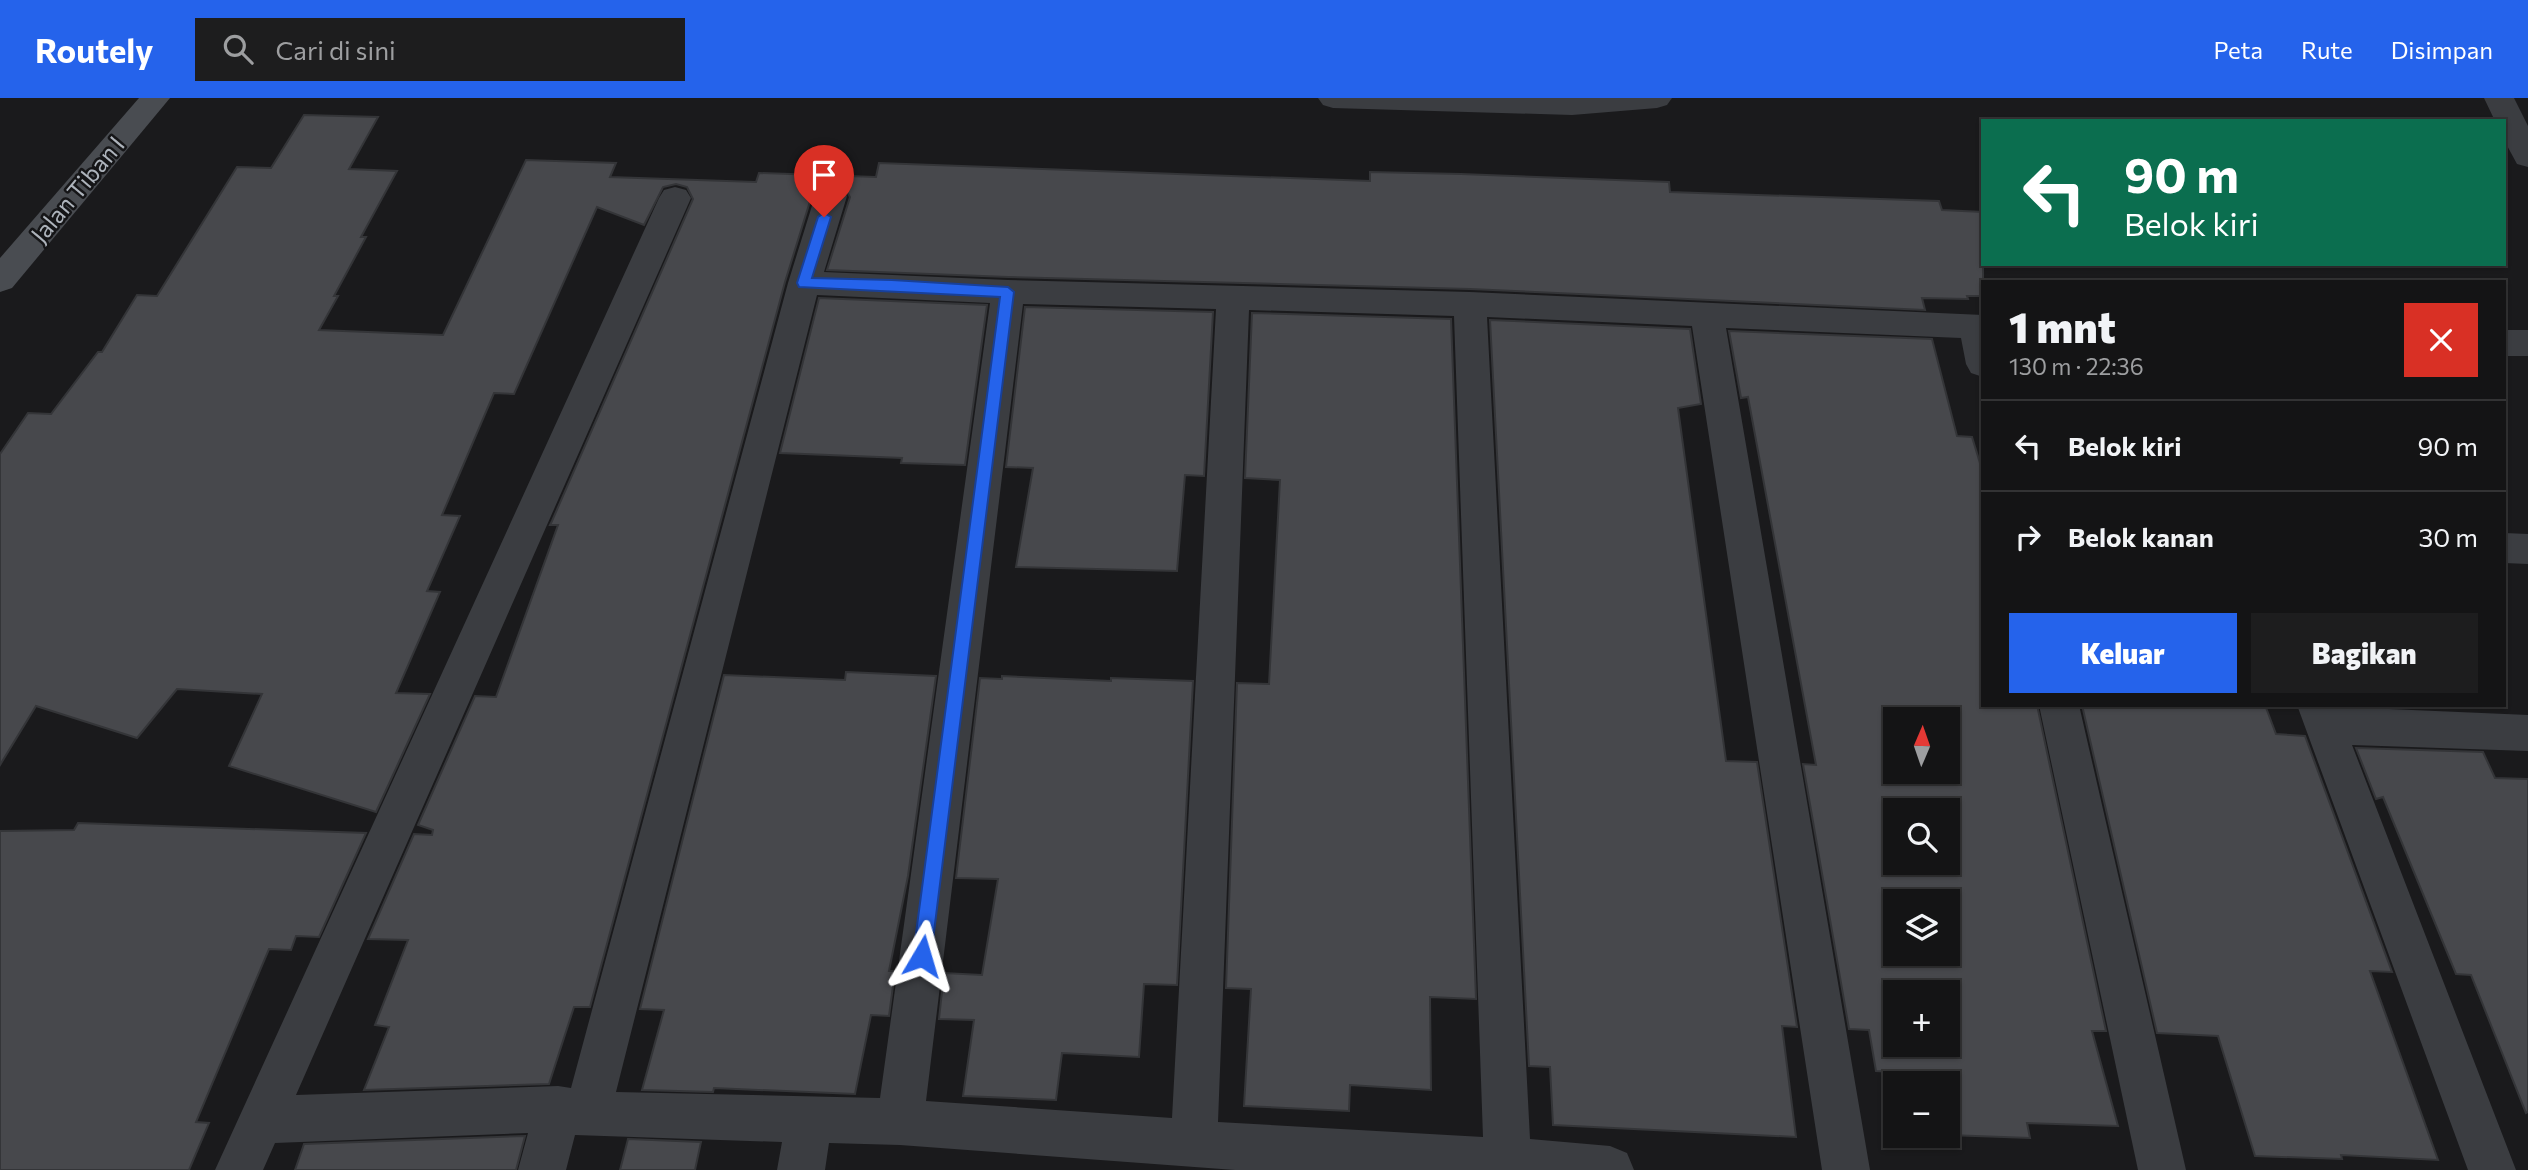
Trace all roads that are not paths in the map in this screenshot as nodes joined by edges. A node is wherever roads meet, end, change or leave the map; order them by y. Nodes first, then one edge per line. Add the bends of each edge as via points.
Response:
1 (127, 98) edge
2 (155, 98) edge
3 (1334, 98) edge
4 (1657, 98) edge
5 (2499, 98) edge
6 (2528, 158) edge
7 (831, 195) dead end
8 (675, 198) dead end
9 (0, 244) edge
10 (0, 280) edge
11 (804, 283) junction
12 (1008, 292) junction
13 (1233, 298) junction
14 (1470, 304) junction
15 (1707, 313) junction
16 (1979, 327) edge
17 (2506, 343) edge
18 (2528, 344) edge
19 (1981, 346) edge
20 (2506, 548) edge
21 (2528, 550) edge
22 (2059, 707) edge
23 (2321, 716) edge
24 (2528, 733) edge
25 (573, 1112) junction
26 (260, 1120) junction
27 (809, 1121) junction
28 (900, 1122) junction
29 (1194, 1142) junction
30 (1282, 1160) edge
31 (1530, 1165) edge
32 (239, 1170) edge
33 (542, 1170) edge
34 (802, 1170) edge
35 (1610, 1170) edge
36 (1846, 1170) edge
37 (2162, 1170) edge
38 (2492, 1170) edge

1 - 9 street, Jalan Tiban I
2 - 10 street, Jalan Tiban I
3 - 4 street via 1572,105
5 - 6 street
7 - 11 street
8 - 26 street
11 - 12 street
11 - 25 street
12 - 13 street
12 - 28 street
13 - 14 street
13 - 29 street
14 - 15 street
14 - 31 street
15 - 16 street
15 - 36 street
16 - 19 street
17 - 18 street
20 - 21 street
22 - 37 street
23 - 24 street
23 - 38 street
25 - 26 street
25 - 27 street
25 - 33 street
26 - 32 street
27 - 28 street
27 - 34 street
28 - 29 street
29 - 30 street
30 - 31 street
31 - 35 street

